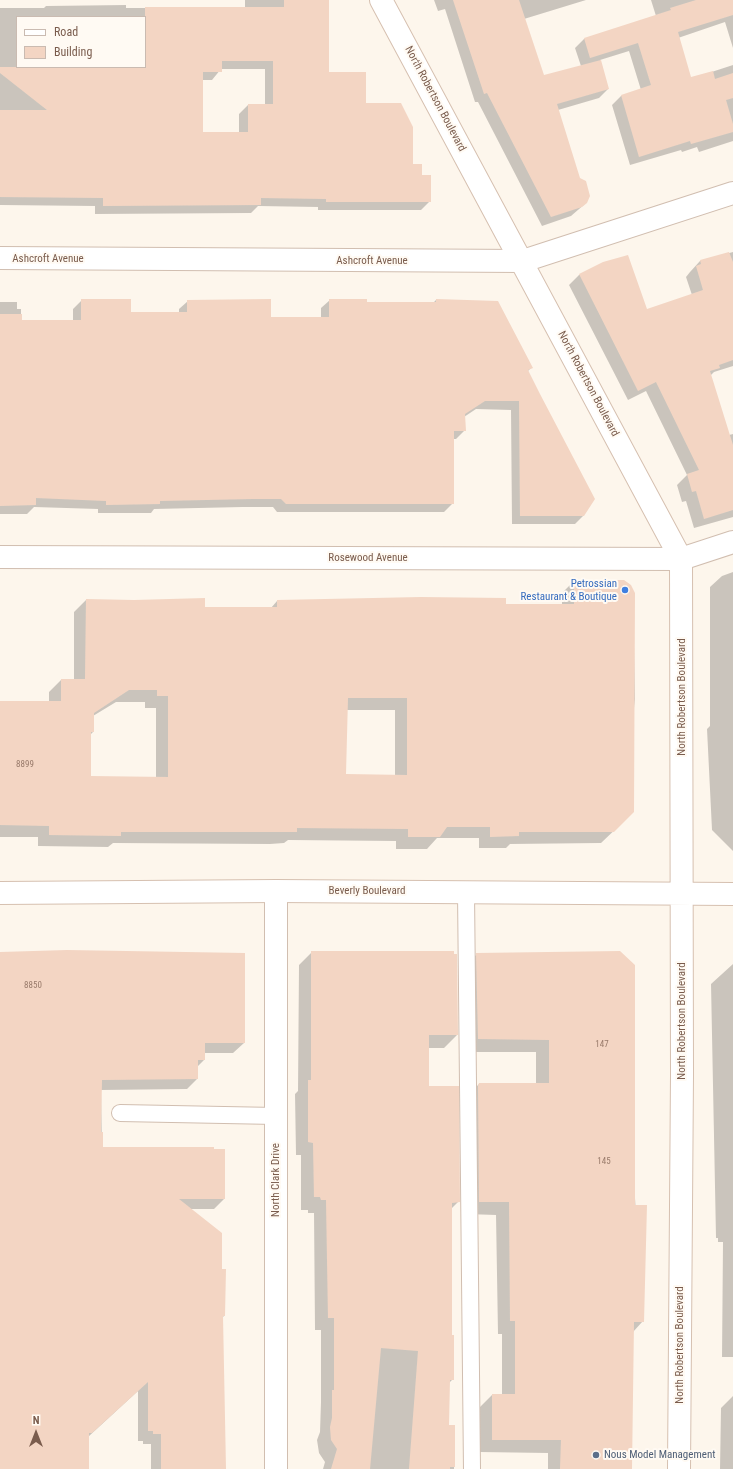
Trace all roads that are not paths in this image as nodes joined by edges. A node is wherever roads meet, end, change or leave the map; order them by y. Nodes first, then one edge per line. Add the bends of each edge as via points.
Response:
1 (381, 0) edge
2 (733, 193) edge
3 (0, 258) edge
4 (523, 261) junction
5 (733, 542) edge
6 (0, 557) edge
7 (681, 559) junction
8 (276, 891) junction
9 (0, 892) edge
10 (466, 892) junction
11 (681, 893) junction
12 (733, 894) edge
13 (120, 1113) dead end
14 (276, 1116) junction
15 (276, 1469) edge
16 (472, 1469) edge
17 (679, 1469) edge

1 - 4 street, North Robertson Boulevard
2 - 4 street, Ashcroft Avenue
3 - 4 street, Ashcroft Avenue
4 - 7 street, North Robertson Boulevard
5 - 7 street, Rosewood Avenue
6 - 7 street, Rosewood Avenue
7 - 11 street, North Robertson Boulevard
8 - 9 street, Beverly Boulevard
8 - 10 street, Beverly Boulevard
8 - 14 street, North Clark Drive
10 - 11 street, Beverly Boulevard
10 - 16 lane
11 - 12 street, Beverly Boulevard
11 - 17 street, North Robertson Boulevard
13 - 14 lane
14 - 15 street, North Clark Drive

